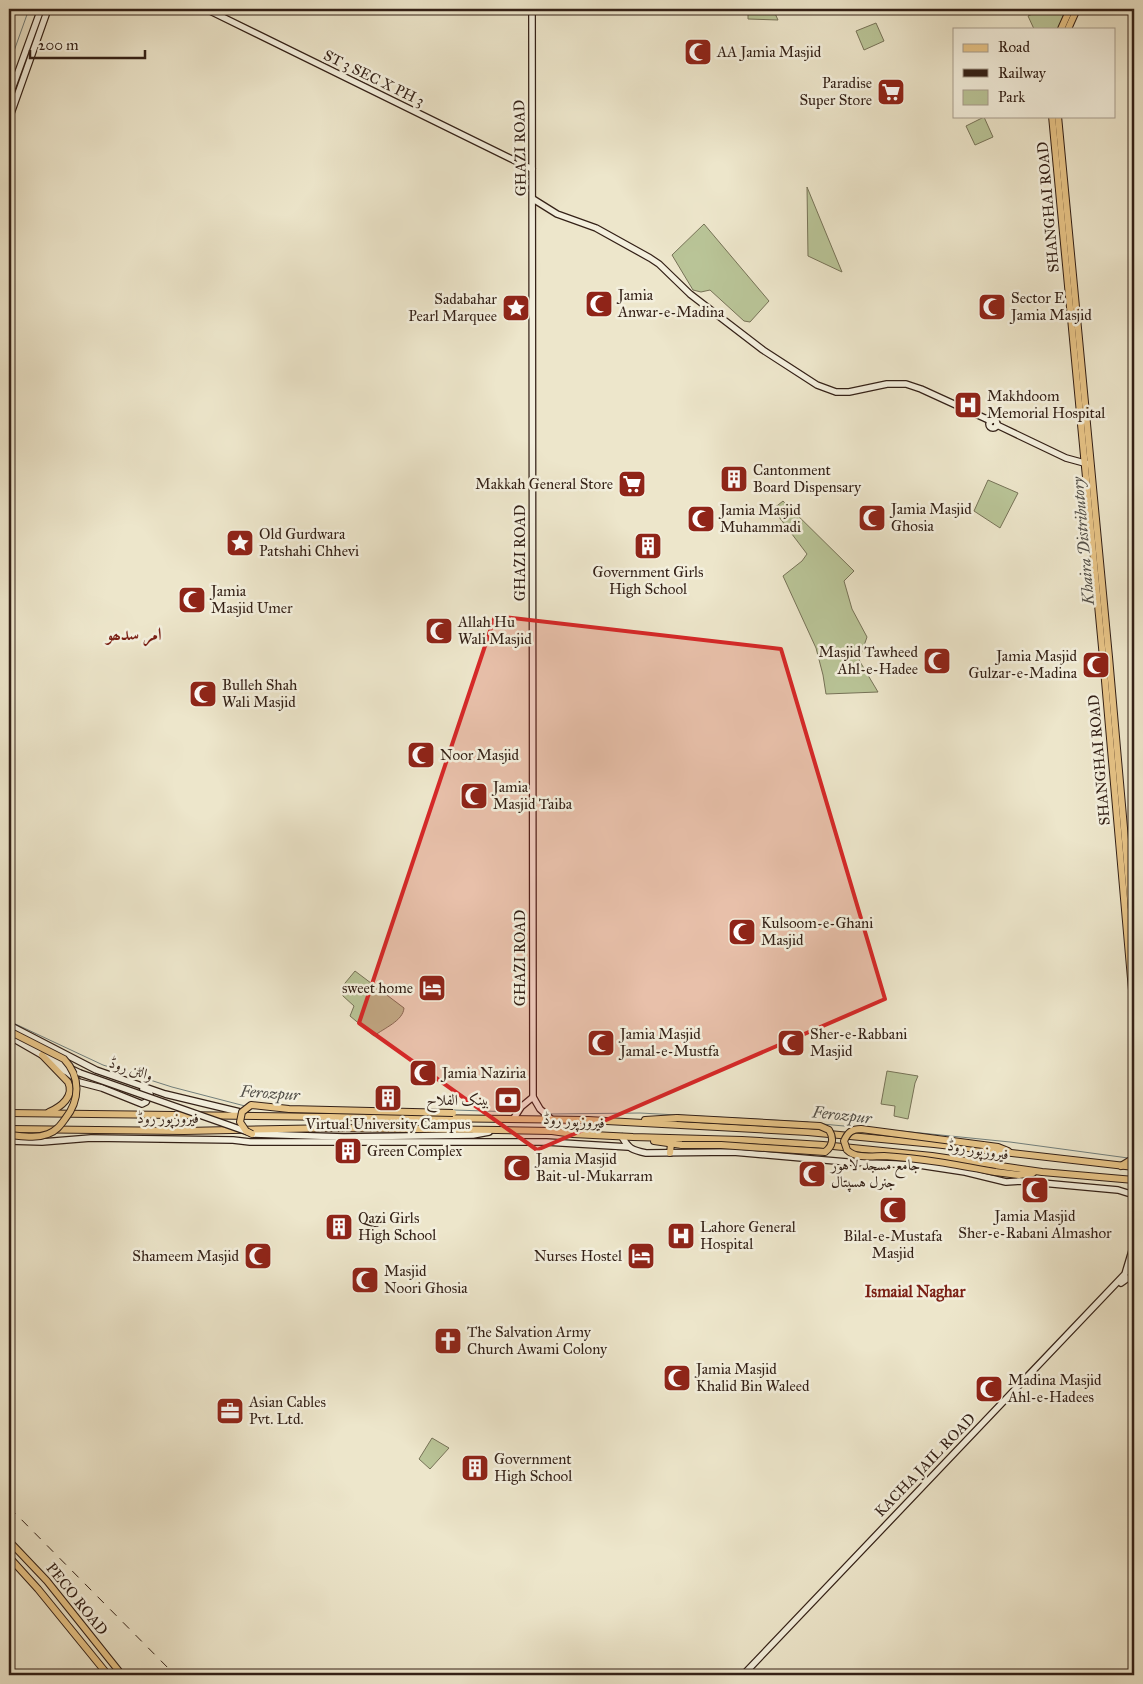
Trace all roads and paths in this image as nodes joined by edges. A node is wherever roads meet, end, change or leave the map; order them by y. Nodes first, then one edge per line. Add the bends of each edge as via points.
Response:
1 (41, 9) edge
2 (48, 9) edge
3 (206, 9) edge
4 (532, 9) edge
5 (1070, 9) edge
6 (1077, 9) edge
7 (1061, 28) edge
8 (1068, 28) edge
9 (9, 97) edge
10 (1052, 118) edge
11 (1058, 118) edge
12 (9, 119) edge
13 (532, 169) junction
14 (533, 199) junction
15 (1065, 223) junction
16 (1088, 464) junction
17 (1134, 942) edge
18 (1134, 1013) edge
19 (9, 1025) edge
20 (9, 1030) edge
21 (9, 1036) edge
22 (42, 1055) junction
23 (50, 1064) junction
24 (108, 1074) junction
25 (533, 1097) junction
26 (9, 1113) edge
27 (46, 1113) junction
28 (254, 1116) junction
29 (499, 1118) junction
30 (514, 1118) junction
31 (551, 1119) junction
32 (627, 1123) junction
33 (9, 1129) edge
34 (498, 1130) junction
35 (252, 1134) junction
36 (9, 1135) edge
37 (622, 1136) junction
38 (633, 1137) junction
39 (9, 1141) edge
40 (671, 1144) junction
41 (628, 1147) junction
42 (670, 1153) junction
43 (1016, 1154) junction
44 (1134, 1158) edge
45 (1121, 1166) junction
46 (1134, 1167) edge
47 (1042, 1172) junction
48 (1134, 1181) edge
49 (1134, 1195) edge
50 (1134, 1244) edge
51 (1134, 1277) edge
52 (9, 1541) edge
53 (9, 1557) edge
54 (47, 1581) junction
55 (38, 1589) junction
56 (108, 1675) edge
57 (122, 1675) edge
58 (743, 1675) edge
59 (747, 1675) edge

1 - 9 main road
2 - 12 main road
3 - 13 main road, ST 3 SEC X PH 3
4 - 13 main road, GHAZI ROAD
5 - 7 main road
6 - 8 main road
10 - 15 main road, SHANGHAI ROAD
11 - 15 main road, SHANGHAI ROAD
13 - 14 main road, GHAZI ROAD
14 - 16 main road via 557,214 596,228 650,258 690,294 816,385 836,392 849,392 887,384 906,384 991,421 990,426 994,428 997,425 1066,458
14 - 25 main road, GHAZI ROAD
15 - 16 main road, SHANGHAI ROAD
16 - 17 main road, SHANGHAI ROAD
16 - 18 main road, SHANGHAI ROAD
19 - 24 main road, والٹن روڈ
20 - 36 main road, bridge via 64,1059 75,1076 77,1087 74,1105 55,1131 32,1137
21 - 22 main road
22 - 23 main road
22 - 35 main road, bridge via 80,1073
23 - 24 main road via 82,1083 142,1104 148,1100 148,1091 110,1079
23 - 27 main road via 68,1082 70,1093 63,1104
24 - 28 main road, والٹن روڈ via 165,1094
25 - 30 main road
25 - 31 main road
26 - 27 main road, فیروزپور روڈ
27 - 28 main road, فیروزپور روڈ
28 - 29 main road, فیروزپور روڈ
29 - 30 main road, فیروزپور روڈ
29 - 35 main road, bridge via 474,1114 288,1109 251,1105 242,1112 240,1122
30 - 31 main road, فیروزپور روڈ
31 - 32 main road, فیروزپور روڈ
32 - 40 main road, bridge via 677,1118 820,1126 829,1130 832,1139 825,1152
32 - 43 main road, فیروزپور روڈ via 808,1132
33 - 34 main road, فیروزپور روڈ
34 - 35 main road via 457,1136
34 - 37 main road, فیروزپور روڈ
37 - 38 main road, فیروزپور روڈ
37 - 41 main road
38 - 40 main road
38 - 47 main road, فیروزپور روڈ via 823,1145
39 - 41 main road via 91,1138 250,1142 537,1142
40 - 42 main road
41 - 42 main road via 646,1153
42 - 49 main road via 733,1152 919,1165 1006,1182 1118,1190
43 - 45 main road, فیروزپور روڈ
43 - 47 main road, bridge via 998,1147 861,1129 850,1131 844,1141 847,1150 855,1156 919,1160 1019,1175
44 - 45 main road
45 - 46 main road, فیروزپور روڈ
47 - 48 main road, فیروزپور روڈ
50 - 58 main road, KACHA JAIL ROAD via 1125,1274
51 - 59 main road via 1121,1283
52 - 54 main road, PECO ROAD
53 - 55 main road, PECO ROAD
54 - 55 main road
54 - 57 main road, PECO ROAD
55 - 56 main road, PECO ROAD

